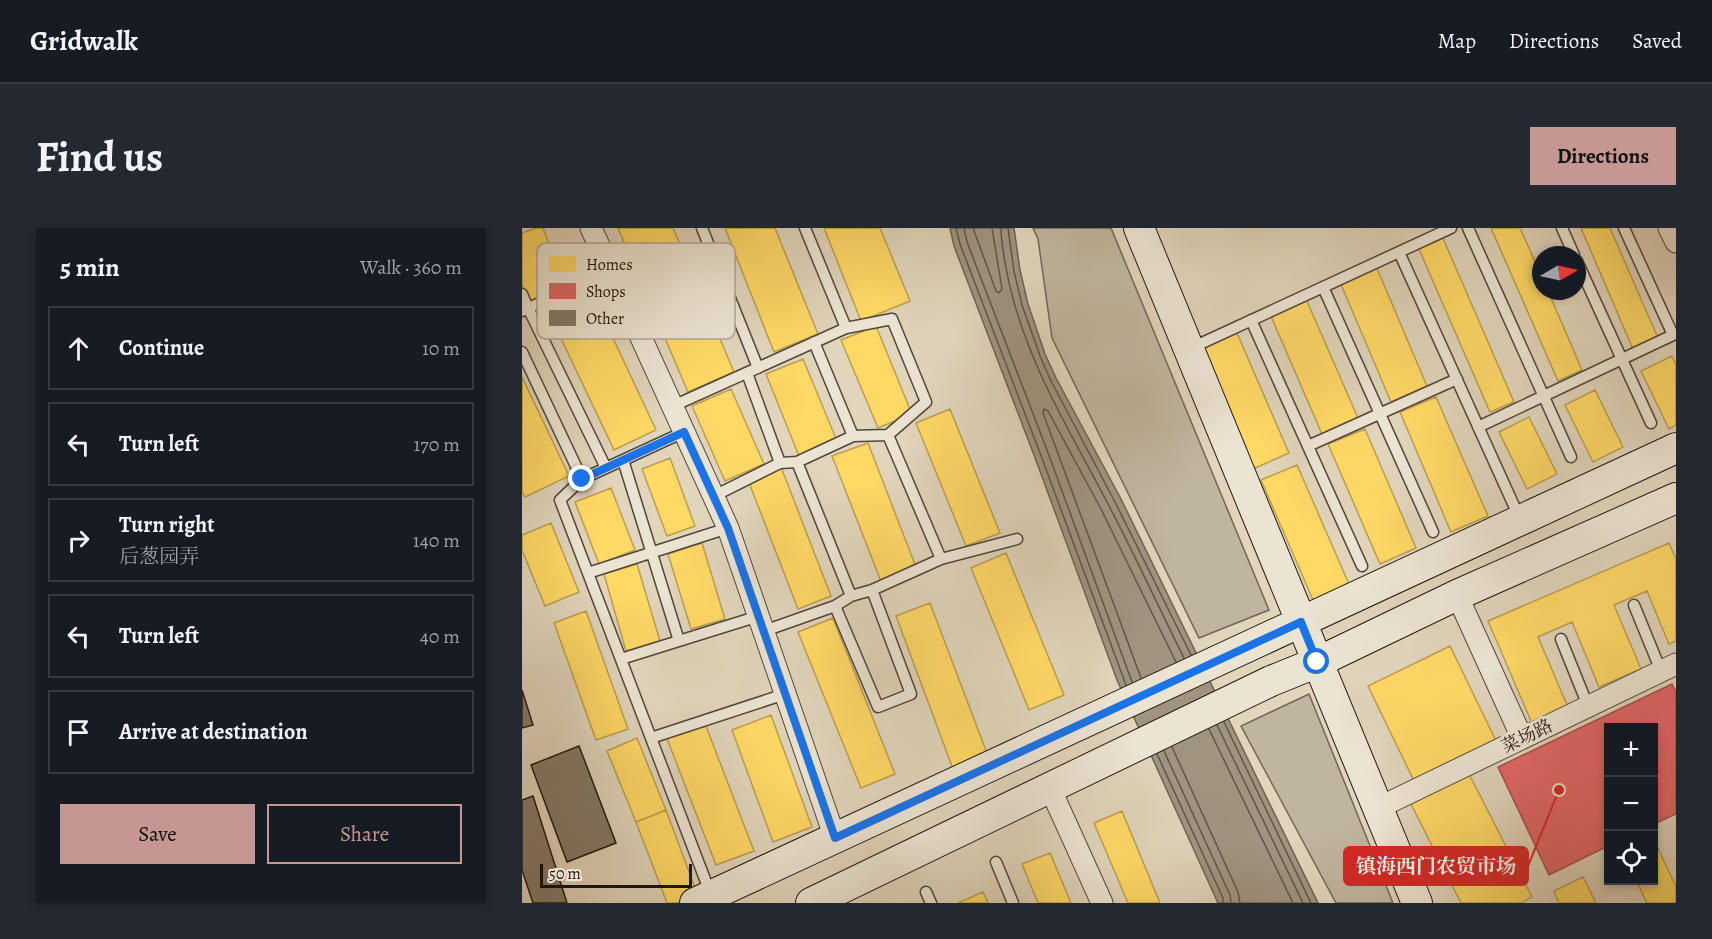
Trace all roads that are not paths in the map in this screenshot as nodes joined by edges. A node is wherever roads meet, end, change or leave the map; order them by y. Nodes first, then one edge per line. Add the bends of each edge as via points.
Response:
1 (591, 228) edge
2 (702, 228) edge
3 (805, 228) edge
4 (1138, 228) edge
5 (1450, 228) edge
6 (1468, 228) edge
7 (1562, 228) edge
8 (1624, 228) edge
9 (1669, 228) edge
10 (1676, 242) edge
11 (598, 243) edge
12 (708, 243) edge
13 (1570, 246) edge
14 (1399, 252) junction
15 (1586, 281) edge
16 (1323, 287) junction
17 (522, 294) edge
18 (525, 309) edge
19 (735, 310) edge
20 (1251, 320) junction
21 (846, 327) junction
22 (537, 333) edge
23 (540, 339) edge
24 (642, 339) edge
25 (814, 342) junction
26 (1189, 349) junction
27 (522, 352) edge
28 (1622, 359) junction
29 (758, 368) junction
30 (747, 373) junction
31 (1457, 379) junction
32 (1544, 396) junction
33 (673, 406) junction
34 (1380, 414) junction
35 (1651, 423) dead end
36 (1478, 427) junction
37 (684, 432) junction
38 (888, 435) junction
39 (853, 436) junction
40 (1308, 446) junction
41 (1676, 448) edge
42 (1572, 456) dead end
43 (623, 460) junction
44 (797, 462) junction
45 (780, 463) junction
46 (606, 468) junction
47 (582, 479) junction
48 (714, 496) junction
49 (1676, 498) edge
50 (1520, 520) junction
51 (728, 528) junction
52 (1433, 532) dead end
53 (1017, 539) dead end
54 (652, 552) junction
55 (941, 559) junction
56 (1362, 566) dead end
57 (588, 573) junction
58 (872, 590) junction
59 (1457, 595) junction
60 (851, 596) junction
61 (1634, 605) dead end
62 (835, 606) junction
63 (1301, 622) junction
64 (761, 624) junction
65 (1560, 639) dead end
66 (679, 641) junction
67 (621, 659) junction
68 (1317, 662) junction
69 (1669, 668) edge
70 (785, 694) junction
71 (1588, 706) junction
72 (651, 738) junction
73 (1522, 738) junction
74 (1050, 788) junction
75 (1378, 808) junction
76 (835, 838) junction
77 (996, 862) dead end
78 (926, 892) dead end
79 (703, 899) edge
80 (811, 903) edge
81 (931, 903) edge
82 (1013, 903) edge
83 (1102, 903) edge
84 (1417, 903) edge

1 - 11 street
2 - 12 lane
3 - 21 lane
4 - 26 street
5 - 14 lane
6 - 32 lane
7 - 13 lane
8 - 28 lane via 1673,334
9 - 10 street
14 - 16 lane
14 - 31 lane
15 - 28 lane
16 - 20 lane
16 - 34 lane
17 - 18 lane
18 - 22 lane
19 - 29 lane
20 - 26 lane
20 - 40 lane
21 - 25 lane
21 - 38 lane via 892,319 926,402
23 - 46 lane
24 - 33 street
25 - 29 lane
25 - 39 lane
26 - 63 street
27 - 47 lane
28 - 32 lane
28 - 35 lane
29 - 30 lane
30 - 33 lane
30 - 45 lane
31 - 34 lane
31 - 36 lane
32 - 36 lane
32 - 42 lane
33 - 37 street
34 - 40 lane
34 - 52 lane
36 - 50 lane
37 - 43 lane
37 - 48 street
38 - 39 lane
38 - 55 lane
39 - 44 lane
40 - 56 lane
41 - 50 street
43 - 46 lane
43 - 54 lane
44 - 45 lane
44 - 60 lane
45 - 48 lane
46 - 47 lane
47 - 57 lane via 560,500
48 - 51 street
49 - 59 street
50 - 63 street
51 - 54 lane
51 - 64 street
53 - 55 lane
54 - 57 lane
54 - 66 lane
55 - 58 lane
57 - 67 lane
58 - 60 lane
58 - 62 lane via 911,694 878,707
59 - 68 street
59 - 73 street
60 - 62 lane
61 - 69 lane
62 - 64 lane
63 - 68 street
63 - 76 street
64 - 66 lane
64 - 70 street
65 - 71 lane
66 - 67 lane
67 - 72 lane
68 - 74 street
68 - 75 street
69 - 71 street, 菜场路
70 - 72 lane
70 - 76 street
71 - 73 street, 菜场路
72 - 79 lane
73 - 75 street, 菜场路
74 - 80 street
74 - 83 street
75 - 84 street
76 - 79 street
77 - 82 lane
78 - 81 lane

